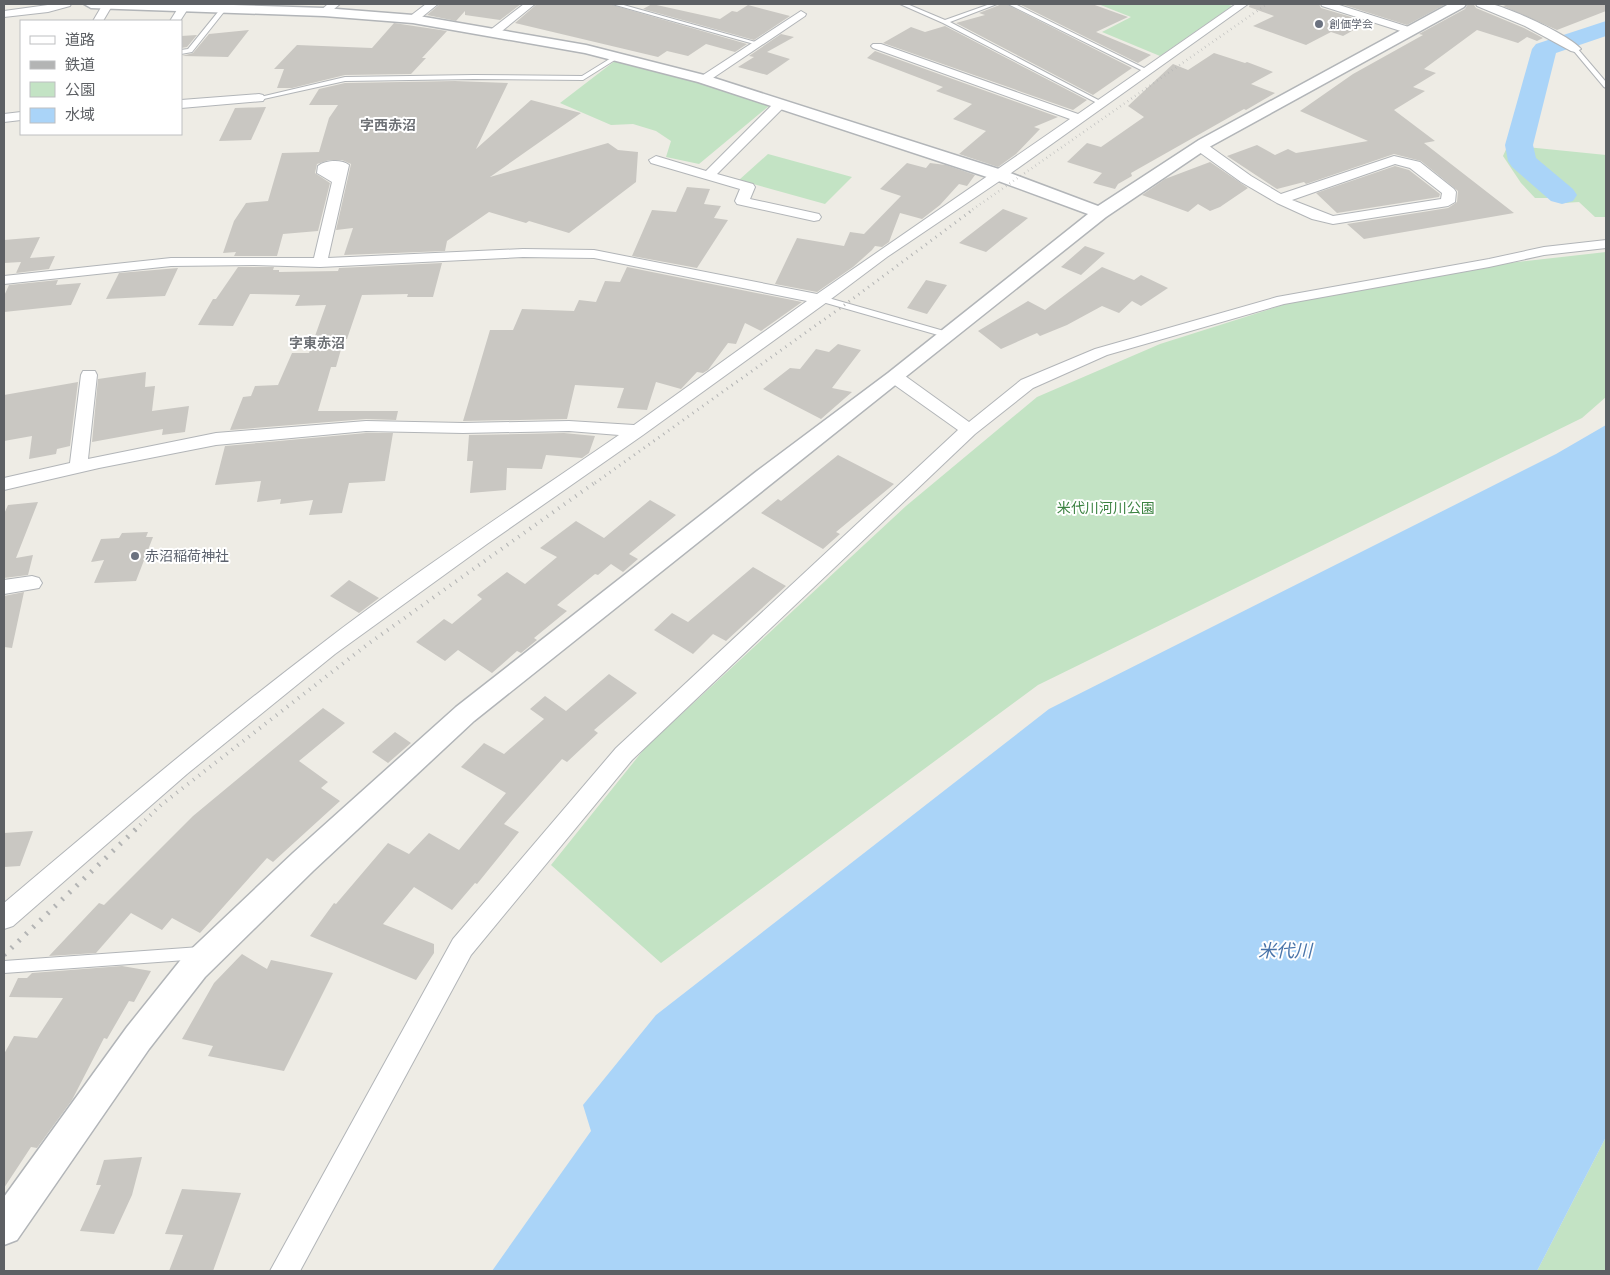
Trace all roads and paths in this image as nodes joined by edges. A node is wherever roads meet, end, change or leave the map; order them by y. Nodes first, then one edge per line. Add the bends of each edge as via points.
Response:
1 (66, 4) edge
2 (91, 4) edge
3 (108, 4) edge
4 (433, 4) edge
5 (530, 4) edge
6 (615, 4) edge
7 (903, 4) edge
8 (994, 4) edge
9 (1011, 4) edge
10 (1243, 4) edge
11 (1326, 4) edge
12 (1459, 4) edge
13 (1481, 4) edge
14 (184, 7) junction
15 (224, 8) junction
16 (330, 8) edge
17 (4, 14) edge
18 (802, 14) dead end
19 (414, 19) junction
20 (99, 20) edge
21 (176, 20) edge
22 (945, 22) junction
23 (1410, 31) junction
24 (492, 33) junction
25 (756, 43) junction
26 (877, 46) dead end
27 (1575, 49) joint
28 (182, 52) edge
29 (616, 57) junction
30 (1147, 71) junction
31 (703, 79) junction
32 (1606, 86) edge
33 (259, 98) joint
34 (1100, 103) junction
35 (182, 104) edge
36 (779, 105) junction
37 (20, 116) edge
38 (4, 118) edge
39 (1079, 118) junction
40 (1200, 146) junction
41 (656, 160) dead end
42 (999, 175) junction
43 (708, 176) junction
44 (339, 180) dead end
45 (1282, 199) junction
46 (1100, 213) junction
47 (814, 217) dead end
48 (1606, 244) edge
49 (320, 264) junction
50 (4, 280) edge
51 (822, 300) junction
52 (948, 335) junction
53 (89, 375) dead end
54 (895, 378) junction
55 (969, 430) junction
56 (637, 431) junction
57 (78, 468) junction
58 (4, 484) edge
59 (32, 583) dead end
60 (4, 587) edge
61 (4, 918) edge
62 (210, 952) junction
63 (4, 967) edge
64 (4, 1227) edge
65 (284, 1271) edge

1 - 17 street
2 - 3 street
3 - 14 street
3 - 20 street
4 - 19 street
5 - 24 street
6 - 25 lane
7 - 22 lane
8 - 22 lane
9 - 30 lane
10 - 30 street
11 - 23 street
12 - 23 street
13 - 27 street via 1521,18
14 - 15 street
14 - 21 street
15 - 16 street
15 - 28 lane via 190,51
16 - 19 street
18 - 25 street
19 - 24 street
22 - 34 lane
23 - 40 street
24 - 29 street
25 - 31 street
26 - 39 street
27 - 32 lane
29 - 31 street
29 - 33 lane via 583,78 345,79
30 - 34 street
31 - 36 street
33 - 35 street
34 - 39 street
36 - 42 street
36 - 43 street
37 - 38 street
39 - 42 street
40 - 45 street via 1234,172
40 - 46 street
41 - 43 street
42 - 46 street
42 - 51 street via 882,254
43 - 47 street via 748,187 742,201
44 - 49 street
45 - 45 street via 1316,218 1333,220 1448,202 1449,192 1415,165 1394,160
46 - 52 street
48 - 55 street via 1544,251 1282,300 1101,352 1027,384
49 - 50 street via 171,262
49 - 51 street via 523,253 594,254
51 - 52 lane
51 - 56 street
52 - 54 street
53 - 57 street
54 - 55 street
54 - 62 street via 765,476 466,714 303,862
55 - 65 street via 624,754 462,947
56 - 57 street via 569,426 366,426 216,439
56 - 61 street via 328,649 179,768
57 - 58 street
59 - 60 street
62 - 63 lane
62 - 64 street via 194,967 138,1038

